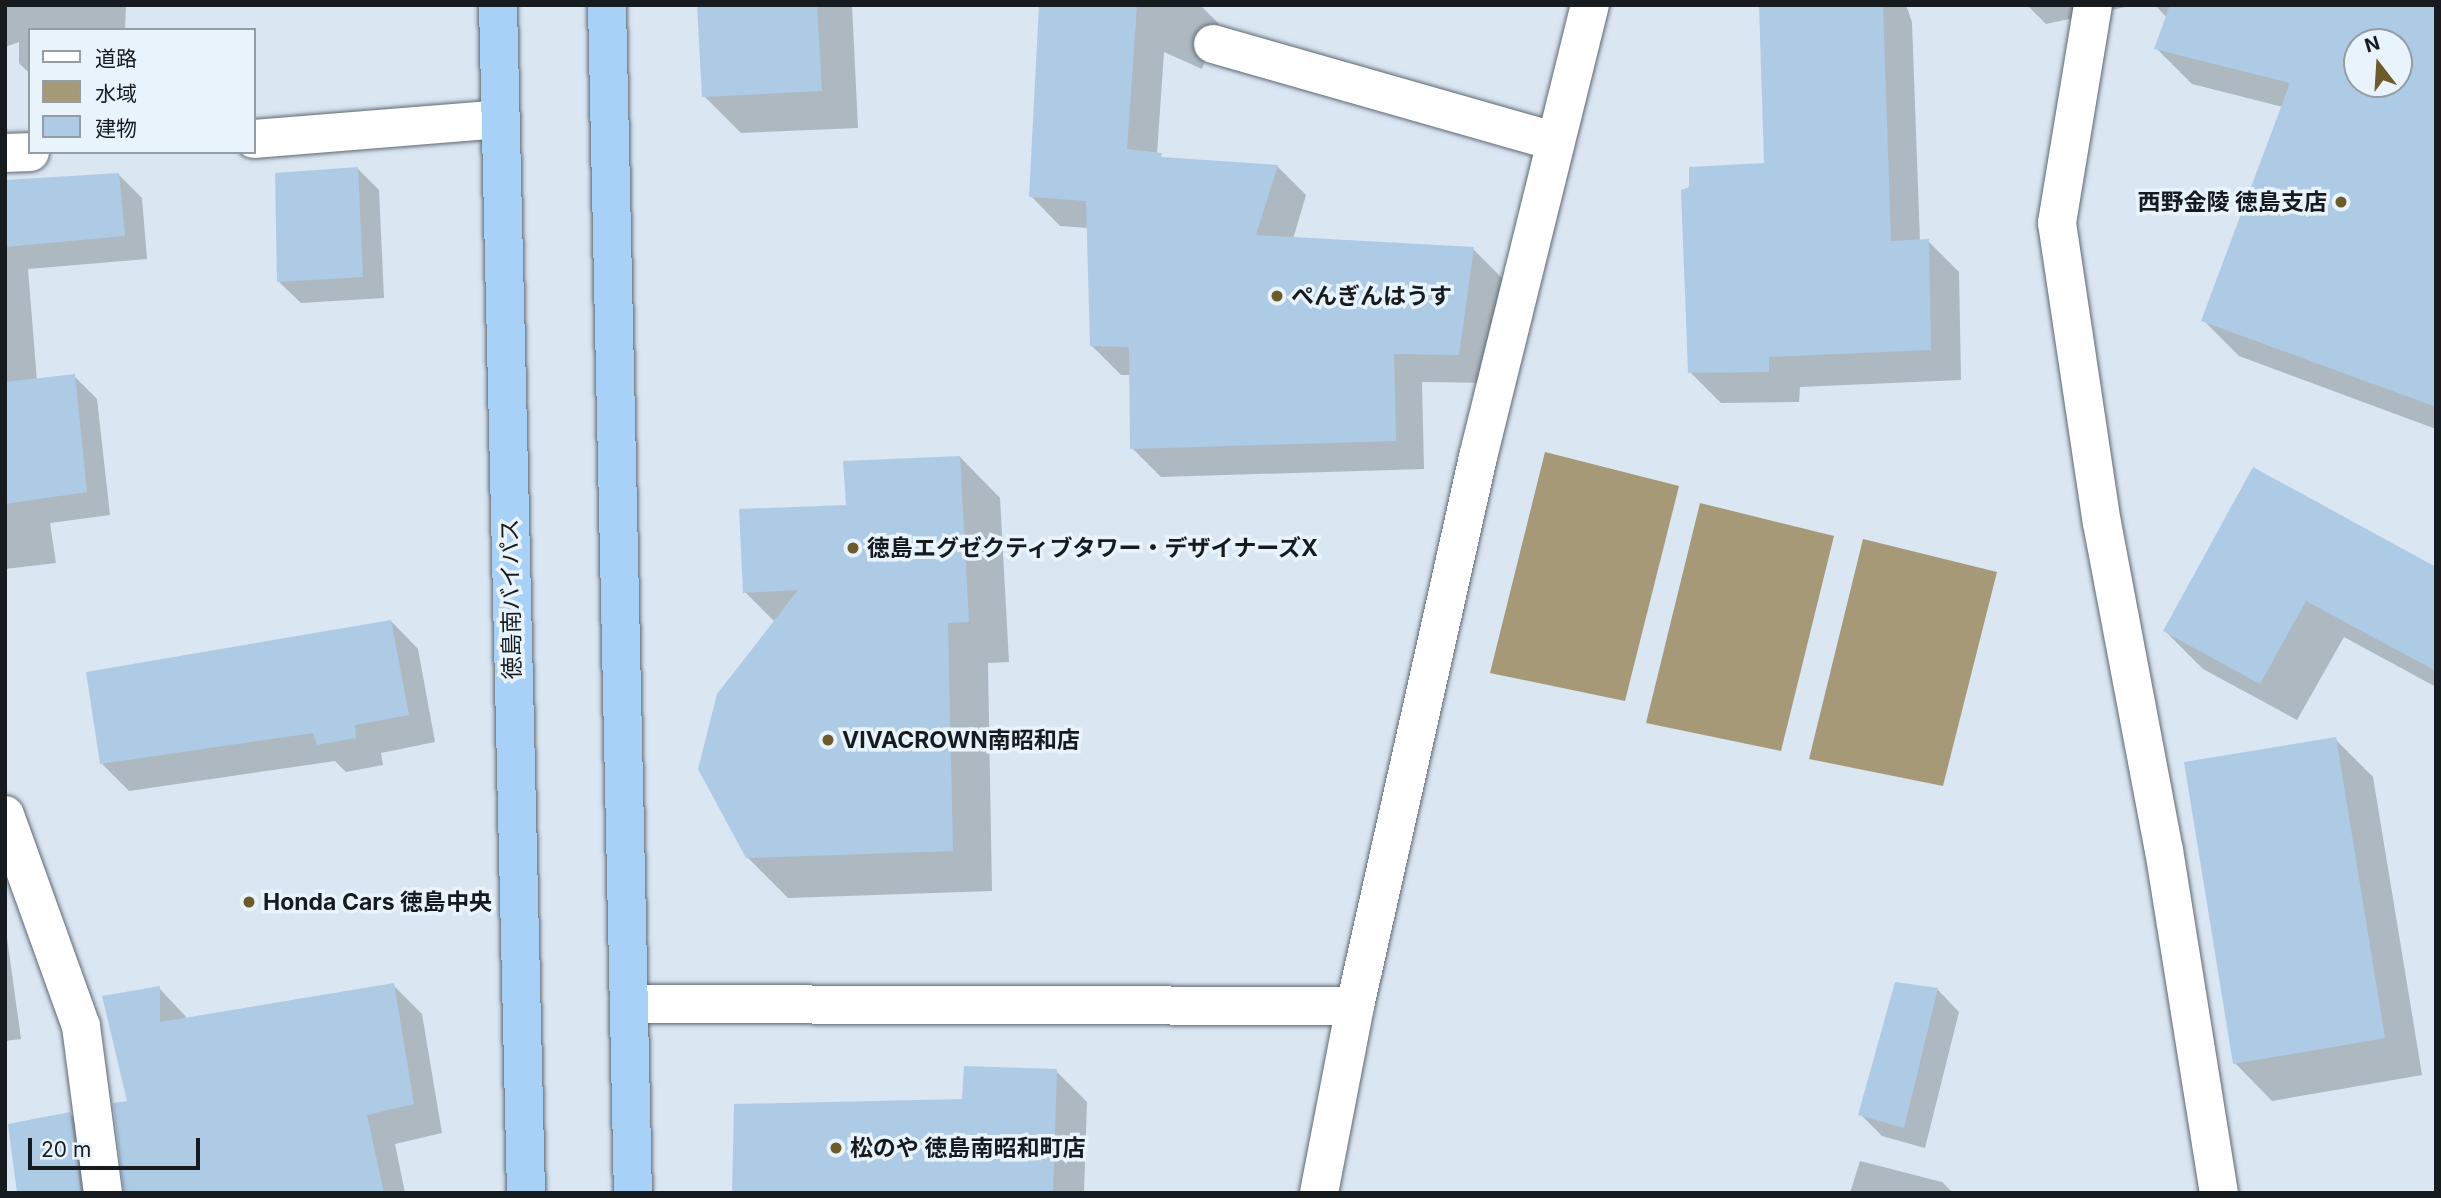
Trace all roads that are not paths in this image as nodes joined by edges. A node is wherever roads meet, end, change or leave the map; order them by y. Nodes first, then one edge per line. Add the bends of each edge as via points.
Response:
1 (498, 5) edge
2 (607, 5) edge
3 (1590, 5) edge
4 (2093, 5) edge
5 (1213, 44) dead end
6 (500, 119) junction
7 (256, 139) edge
8 (1553, 141) junction
9 (28, 152) edge
10 (5, 153) edge
11 (5, 815) edge
12 (629, 1004) junction
13 (1355, 1006) junction
14 (103, 1193) edge
15 (526, 1193) edge
16 (633, 1193) edge
17 (1319, 1193) edge
18 (2219, 1193) edge

1 - 6 highway, 徳島南バイパス
2 - 12 highway
3 - 8 street
4 - 18 street via 2057,223 2102,523 2164,849
5 - 8 street
6 - 7 street
6 - 15 highway, 徳島南バイパス
8 - 13 street
9 - 10 street
11 - 14 street via 81,1026
12 - 13 street
12 - 16 highway
13 - 17 street

